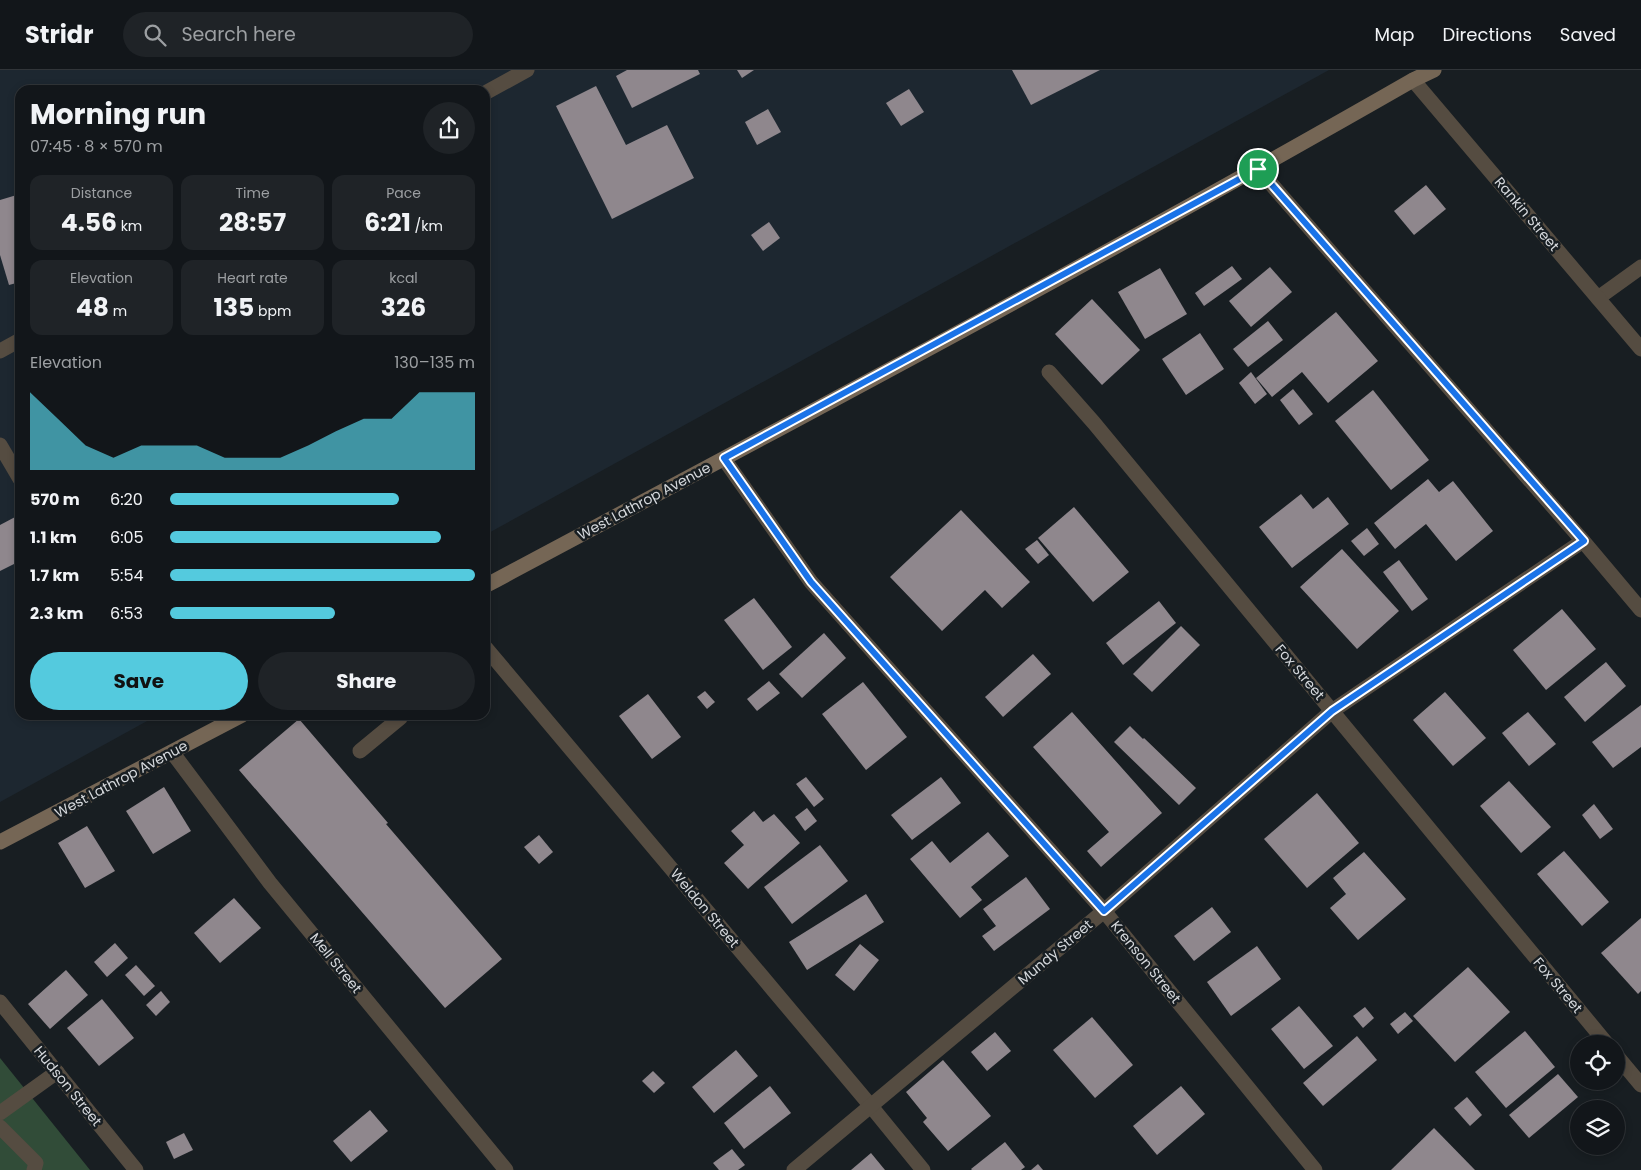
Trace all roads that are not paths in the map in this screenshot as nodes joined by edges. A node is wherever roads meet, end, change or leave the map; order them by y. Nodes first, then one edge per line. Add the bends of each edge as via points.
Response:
1 (527, 70) edge
2 (1434, 70) edge
3 (1413, 80) junction
4 (490, 90) edge
5 (1258, 169) junction
6 (1641, 267) edge
7 (1598, 298) junction
8 (15, 343) edge
9 (1641, 349) edge
10 (0, 352) edge
11 (1049, 372) dead end
12 (0, 445) edge
13 (724, 458) junction
14 (15, 470) edge
15 (1584, 541) junction
16 (490, 583) edge
17 (1641, 610) edge
18 (490, 653) edge
19 (1332, 711) junction
20 (233, 720) edge
21 (398, 720) edge
22 (360, 751) dead end
23 (172, 752) junction
24 (0, 842) edge
25 (1104, 911) junction
26 (0, 1002) edge
27 (1600, 1035) edge
28 (1625, 1066) edge
29 (57, 1072) junction
30 (1641, 1085) edge
31 (870, 1105) junction
32 (0, 1113) edge
33 (0, 1127) edge
34 (34, 1170) edge
35 (136, 1170) edge
36 (506, 1170) edge
37 (794, 1170) edge
38 (923, 1170) edge
39 (1315, 1170) edge

1 - 4 street
2 - 3 street, West Lathrop Avenue
3 - 5 street, West Lathrop Avenue
3 - 7 street, Rankin Street
5 - 13 street, West Lathrop Avenue
5 - 15 street
6 - 7 street
7 - 9 street, Rankin Street
8 - 10 street
11 - 19 street, Fox Street
12 - 14 street
13 - 16 street, West Lathrop Avenue
13 - 25 street, Krenson Street via 811,582
15 - 17 street
15 - 19 street, Mundy Street
18 - 31 street, Weldon Street
19 - 25 street, Mundy Street
19 - 27 street, Fox Street
20 - 23 street, West Lathrop Avenue
21 - 22 street
23 - 24 street, West Lathrop Avenue
23 - 36 street, Mell Street via 270,883
25 - 31 street, Mundy Street
25 - 39 street, Krenson Street
26 - 29 street, Hudson Street
28 - 30 street
29 - 32 street
29 - 35 street, Hudson Street
31 - 37 street, Mundy Street
31 - 38 street, Weldon Street
33 - 34 street via 36,1163

